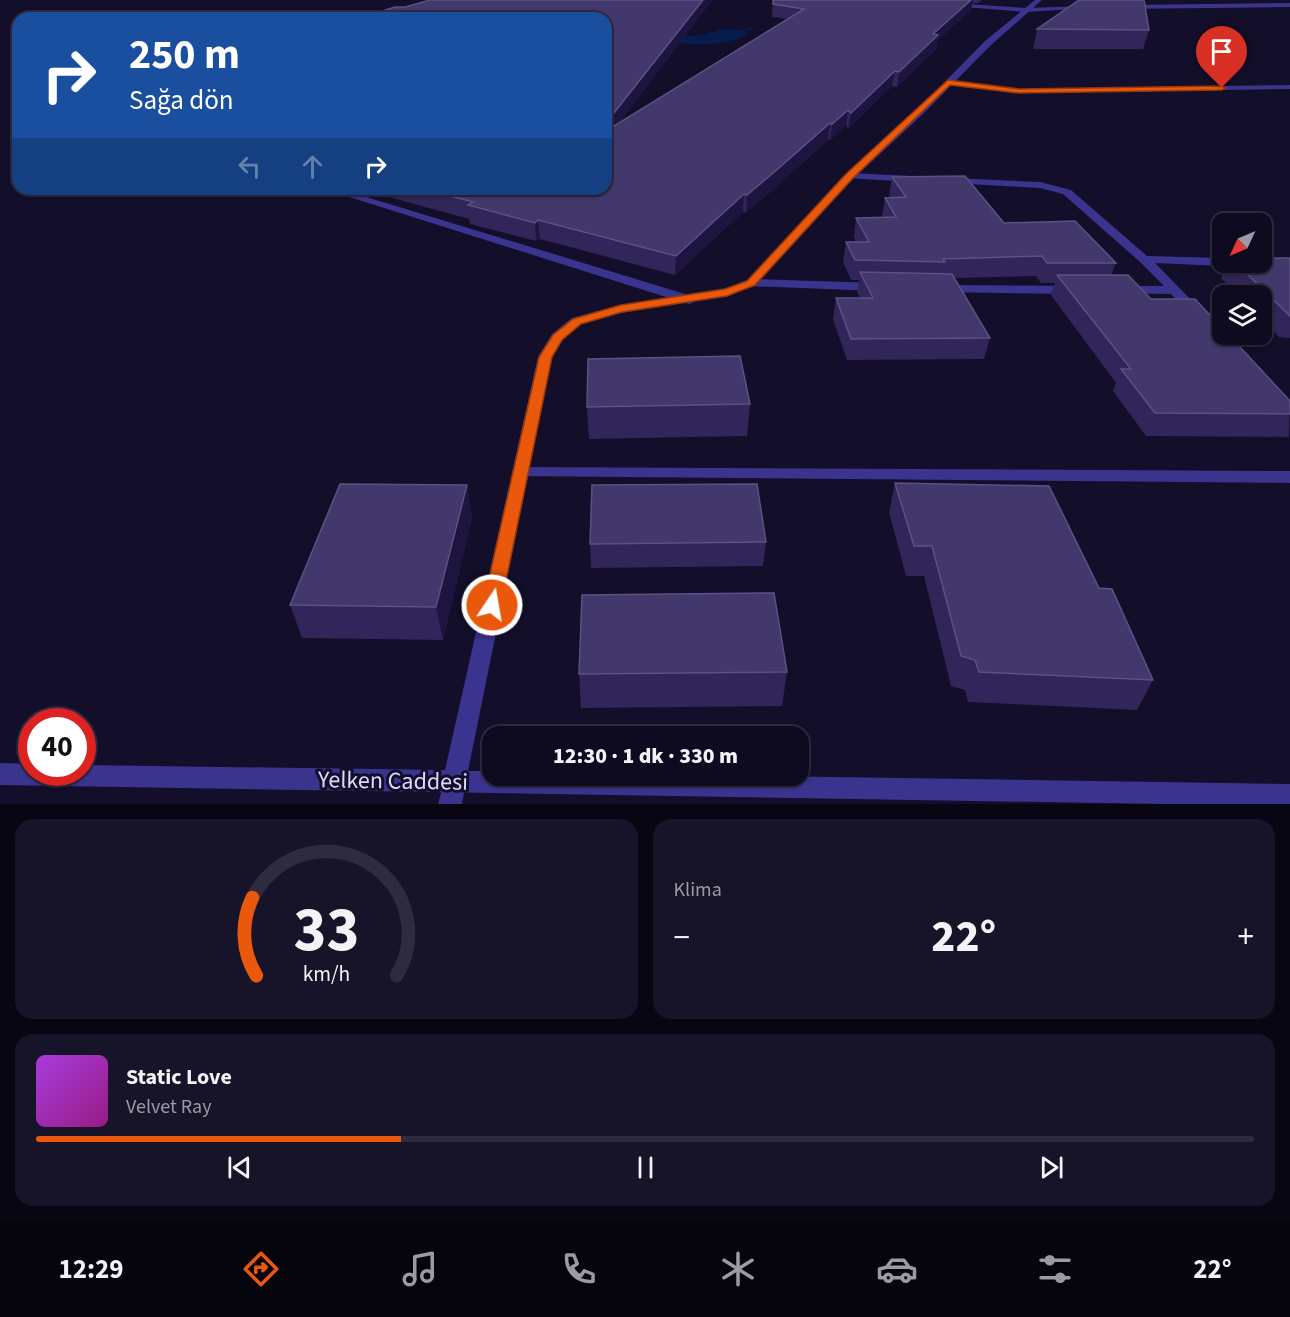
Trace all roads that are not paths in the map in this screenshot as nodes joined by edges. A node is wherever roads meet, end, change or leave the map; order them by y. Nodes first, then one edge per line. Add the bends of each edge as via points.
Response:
1 (1235, 0) edge
2 (948, 5) edge
3 (1242, 5) junction
4 (1290, 5) edge
5 (1035, 7) edge
6 (1096, 10) edge
7 (1290, 12) edge
8 (948, 83) junction
9 (1290, 87) edge
10 (850, 176) junction
11 (921, 180) edge
12 (945, 181) edge
13 (349, 195) edge
14 (1144, 259) junction
15 (1212, 262) edge
16 (751, 283) junction
17 (888, 288) edge
18 (923, 289) edge
19 (1091, 290) edge
20 (1115, 290) edge
21 (1175, 290) junction
22 (690, 300) junction
23 (1208, 325) edge
24 (520, 472) junction
25 (1290, 477) edge
26 (0, 774) edge
27 (452, 793) edge
28 (1290, 795) edge

1 - 3 street
2 - 5 street
3 - 4 street
3 - 7 street via 1118,10
5 - 6 street
5 - 8 street
8 - 9 street via 1019,91
8 - 10 street
10 - 11 street
10 - 16 street
12 - 14 street via 1040,186 1067,192
13 - 22 street
14 - 15 street
14 - 21 street
16 - 17 street
16 - 22 street
18 - 19 street
20 - 21 street
21 - 23 street
22 - 24 street via 621,309 577,321 557,337 545,357
24 - 25 street
24 - 27 street
26 - 27 street, Yelken Caddesi
27 - 28 street, Yelken Caddesi

